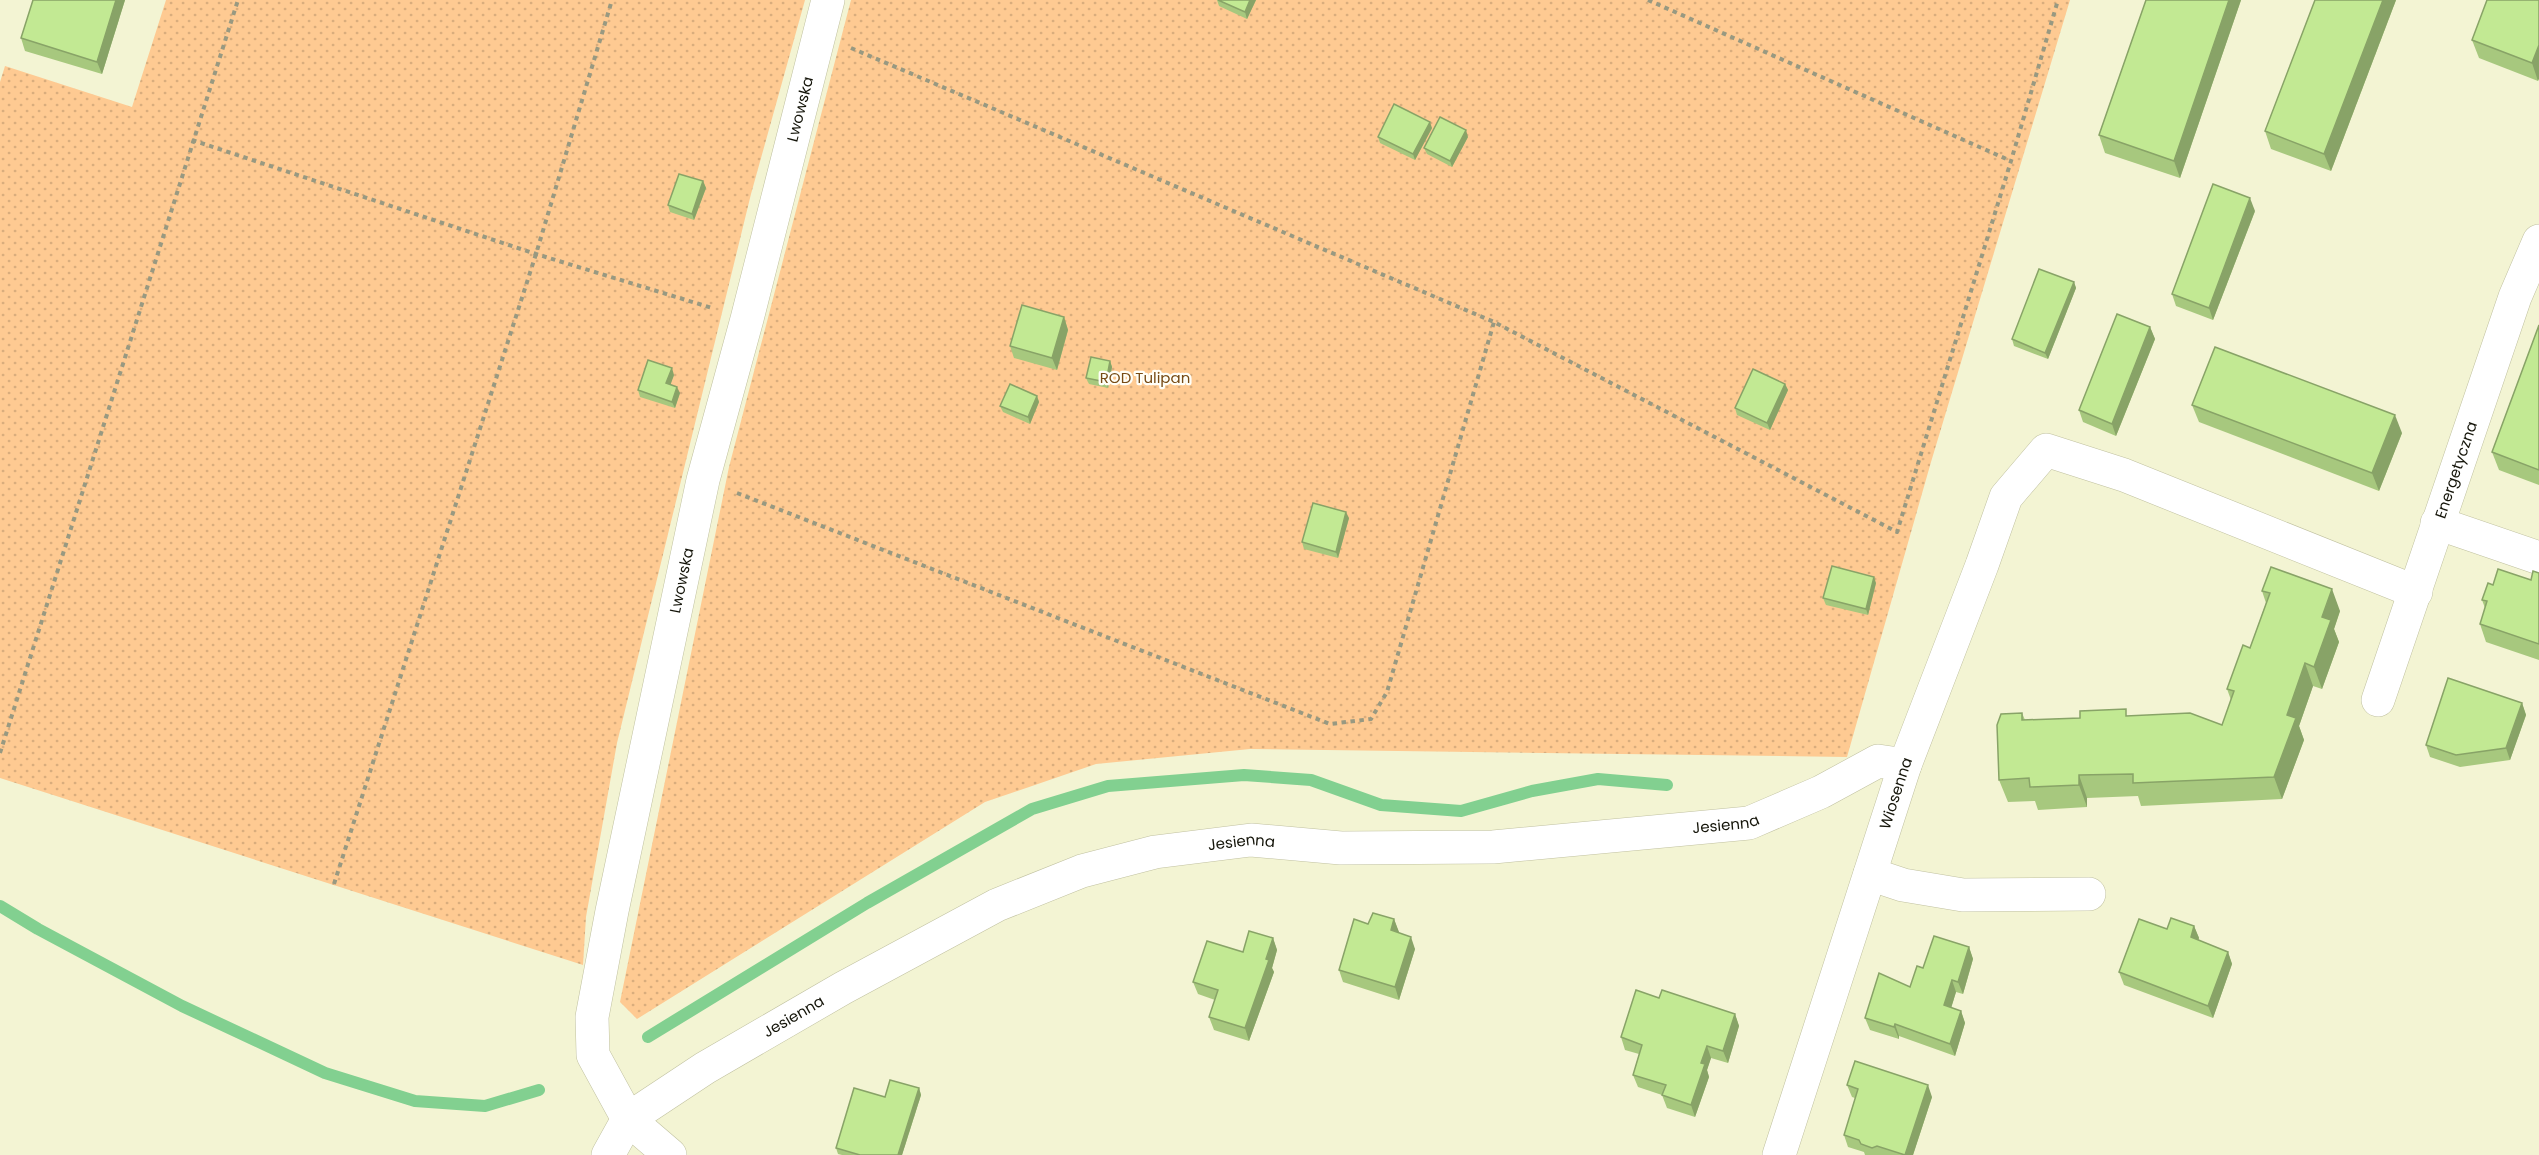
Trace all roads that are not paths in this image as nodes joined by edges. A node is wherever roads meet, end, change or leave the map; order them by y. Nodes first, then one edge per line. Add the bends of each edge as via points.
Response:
1 (828, 0) edge
2 (2539, 241) edge
3 (2437, 523) junction
4 (2539, 558) edge
5 (2416, 592) junction
6 (2378, 700) dead end
7 (1905, 765) junction
8 (1870, 874) junction
9 (2089, 894) dead end
10 (628, 1119) junction
11 (608, 1155) edge
12 (670, 1155) edge
13 (1779, 1155) edge

1 - 10 street, Lwowska via 703,480 592,1017 593,1056
2 - 3 street, Energetyczna via 2515,297
3 - 4 street
3 - 5 street, Energetyczna
5 - 6 street, Energetyczna
5 - 7 street, Wiosenna via 2124,475 2046,450 2006,497
7 - 8 street, Wiosenna
7 - 10 street, Jesienna via 1878,761 1821,792 1749,823 1493,847 1341,848 1251,840 1155,852 1082,871 997,905 843,988 705,1068
8 - 9 street via 1903,885 1963,895
8 - 13 street, Wiosenna
10 - 11 street
10 - 12 street

